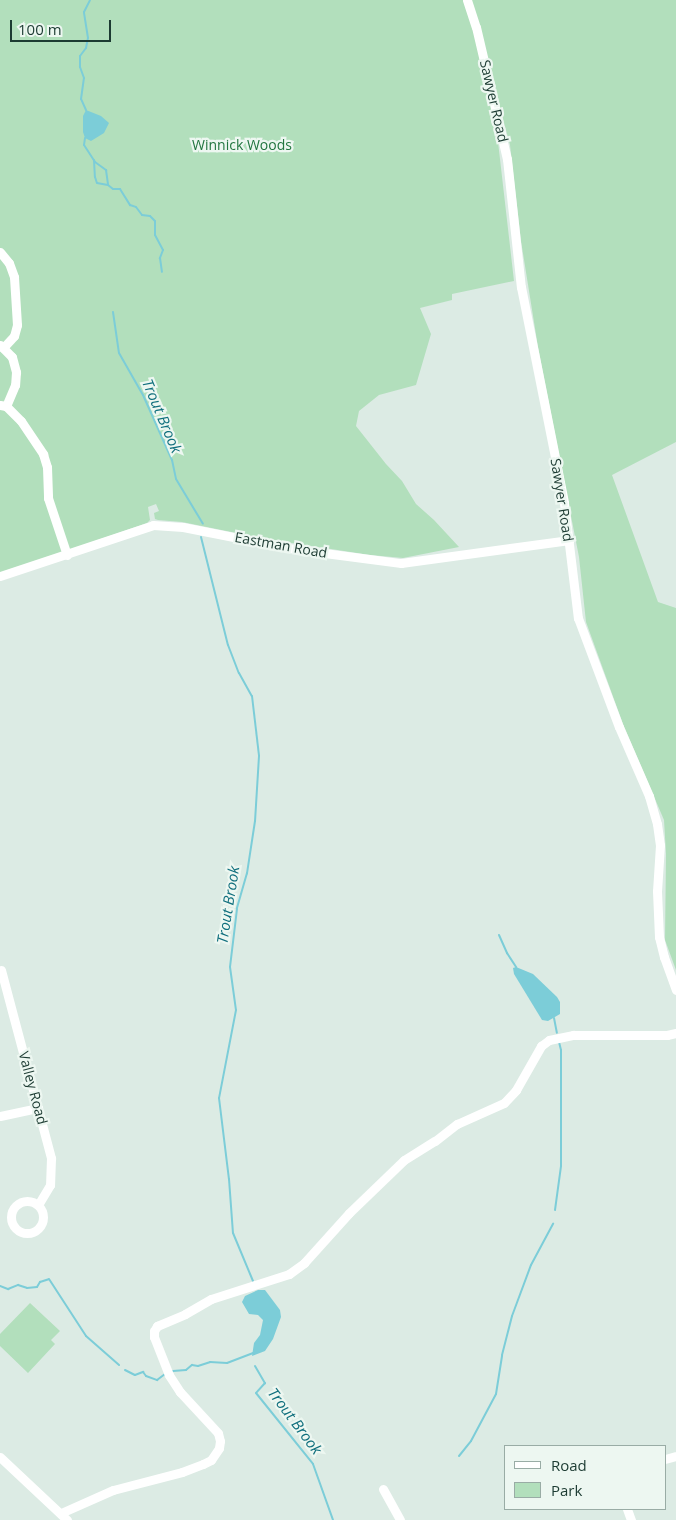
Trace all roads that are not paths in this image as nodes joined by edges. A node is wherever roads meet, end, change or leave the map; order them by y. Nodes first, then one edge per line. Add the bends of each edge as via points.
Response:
1 (467, 0) edge
2 (0, 252) edge
3 (2, 347) edge
4 (3, 406) edge
5 (569, 540) junction
6 (67, 555) junction
7 (1, 573) edge
8 (1, 970) dead end
9 (676, 990) edge
10 (676, 1033) edge
11 (38, 1108) junction
12 (0, 1116) edge
13 (38, 1204) dead end
14 (0, 1458) edge
15 (383, 1489) dead end
16 (64, 1516) edge
17 (400, 1520) edge

1 - 5 street, Sawyer Road via 507,159 521,287 562,489
2 - 3 street via 14,277 17,325 14,336
3 - 4 street via 12,358 16,372 15,385
4 - 6 street via 21,421 43,454 47,467 48,498
5 - 6 street, Eastman Road via 401,563 294,549 160,525 139,529
5 - 9 street, Sawyer Road via 580,625 658,824 659,937
6 - 7 street, Eastman Road
8 - 11 street, Valley Road
10 - 16 street via 573,1035 549,1040 541,1046 516,1090 504,1104 457,1124 404,1160 355,1206 304,1263 289,1274 211,1299 157,1326 154,1337 168,1374 218,1433 219,1448 211,1460 203,1464 113,1490
11 - 12 street
11 - 13 street, Valley Road via 50,1151 51,1179
14 - 16 street
15 - 17 street

